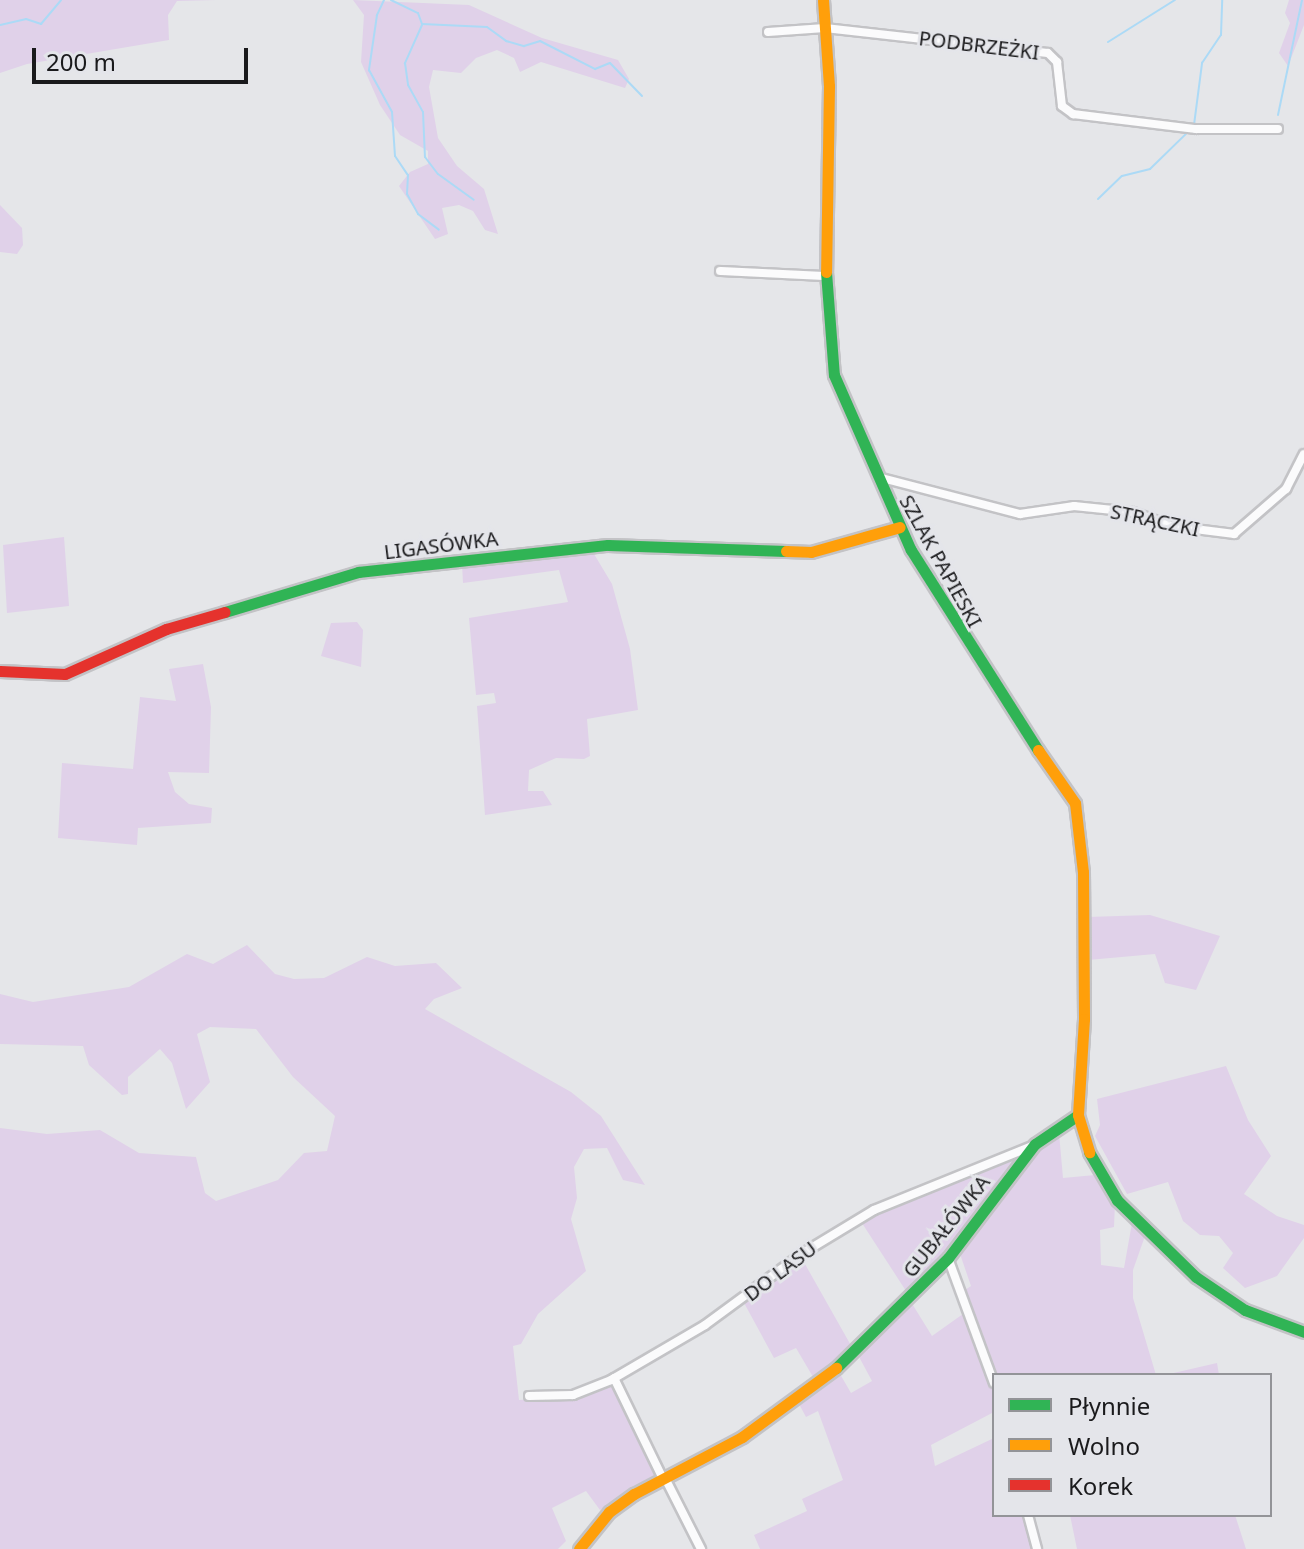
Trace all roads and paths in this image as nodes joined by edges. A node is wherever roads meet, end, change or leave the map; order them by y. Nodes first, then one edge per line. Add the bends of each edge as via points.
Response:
1 (823, 0) edge
2 (825, 28) junction
3 (768, 32) dead end
4 (1278, 129) dead end
5 (720, 271) dead end
6 (825, 276) junction
7 (1304, 454) edge
8 (876, 477) junction
9 (900, 527) junction
10 (0, 671) edge
11 (1078, 1115) junction
12 (1035, 1144) junction
13 (948, 1258) junction
14 (1304, 1332) edge
15 (614, 1378) junction
16 (992, 1378) edge
17 (529, 1396) dead end
18 (664, 1478) junction
19 (1029, 1517) edge
20 (579, 1549) edge
21 (701, 1549) edge
22 (1037, 1549) edge

1 - 2 street, SZLAK PAPIESKI
2 - 3 street, PODBRZEŻKI
2 - 4 street, PODBRZEŻKI via 1048,53 1057,62 1062,106 1073,114 1196,129
2 - 6 street, SZLAK PAPIESKI
5 - 6 street
6 - 8 street, SZLAK PAPIESKI via 834,375
7 - 8 street, STRĄCZKI via 1286,489 1234,534 1171,526 1133,512 1074,506 1020,514
8 - 9 street, SZLAK PAPIESKI
9 - 10 street, LIGASÓWKA via 811,552 608,545 358,572 166,629 65,674
9 - 11 street, SZLAK PAPIESKI via 988,678 1075,803 1083,872 1084,1019
11 - 12 street, GUBAŁÓWKA
11 - 14 street via 1101,1177 1163,1249 1234,1304
12 - 13 street, GUBAŁÓWKA
12 - 15 street, DO LASU via 915,1189 862,1216 705,1325
13 - 16 street
13 - 18 street, GUBAŁÓWKA via 819,1385 742,1437
15 - 17 street, DO LASU via 573,1395
15 - 18 street
18 - 20 street, GUBAŁÓWKA via 609,1512
18 - 21 street
19 - 22 street

